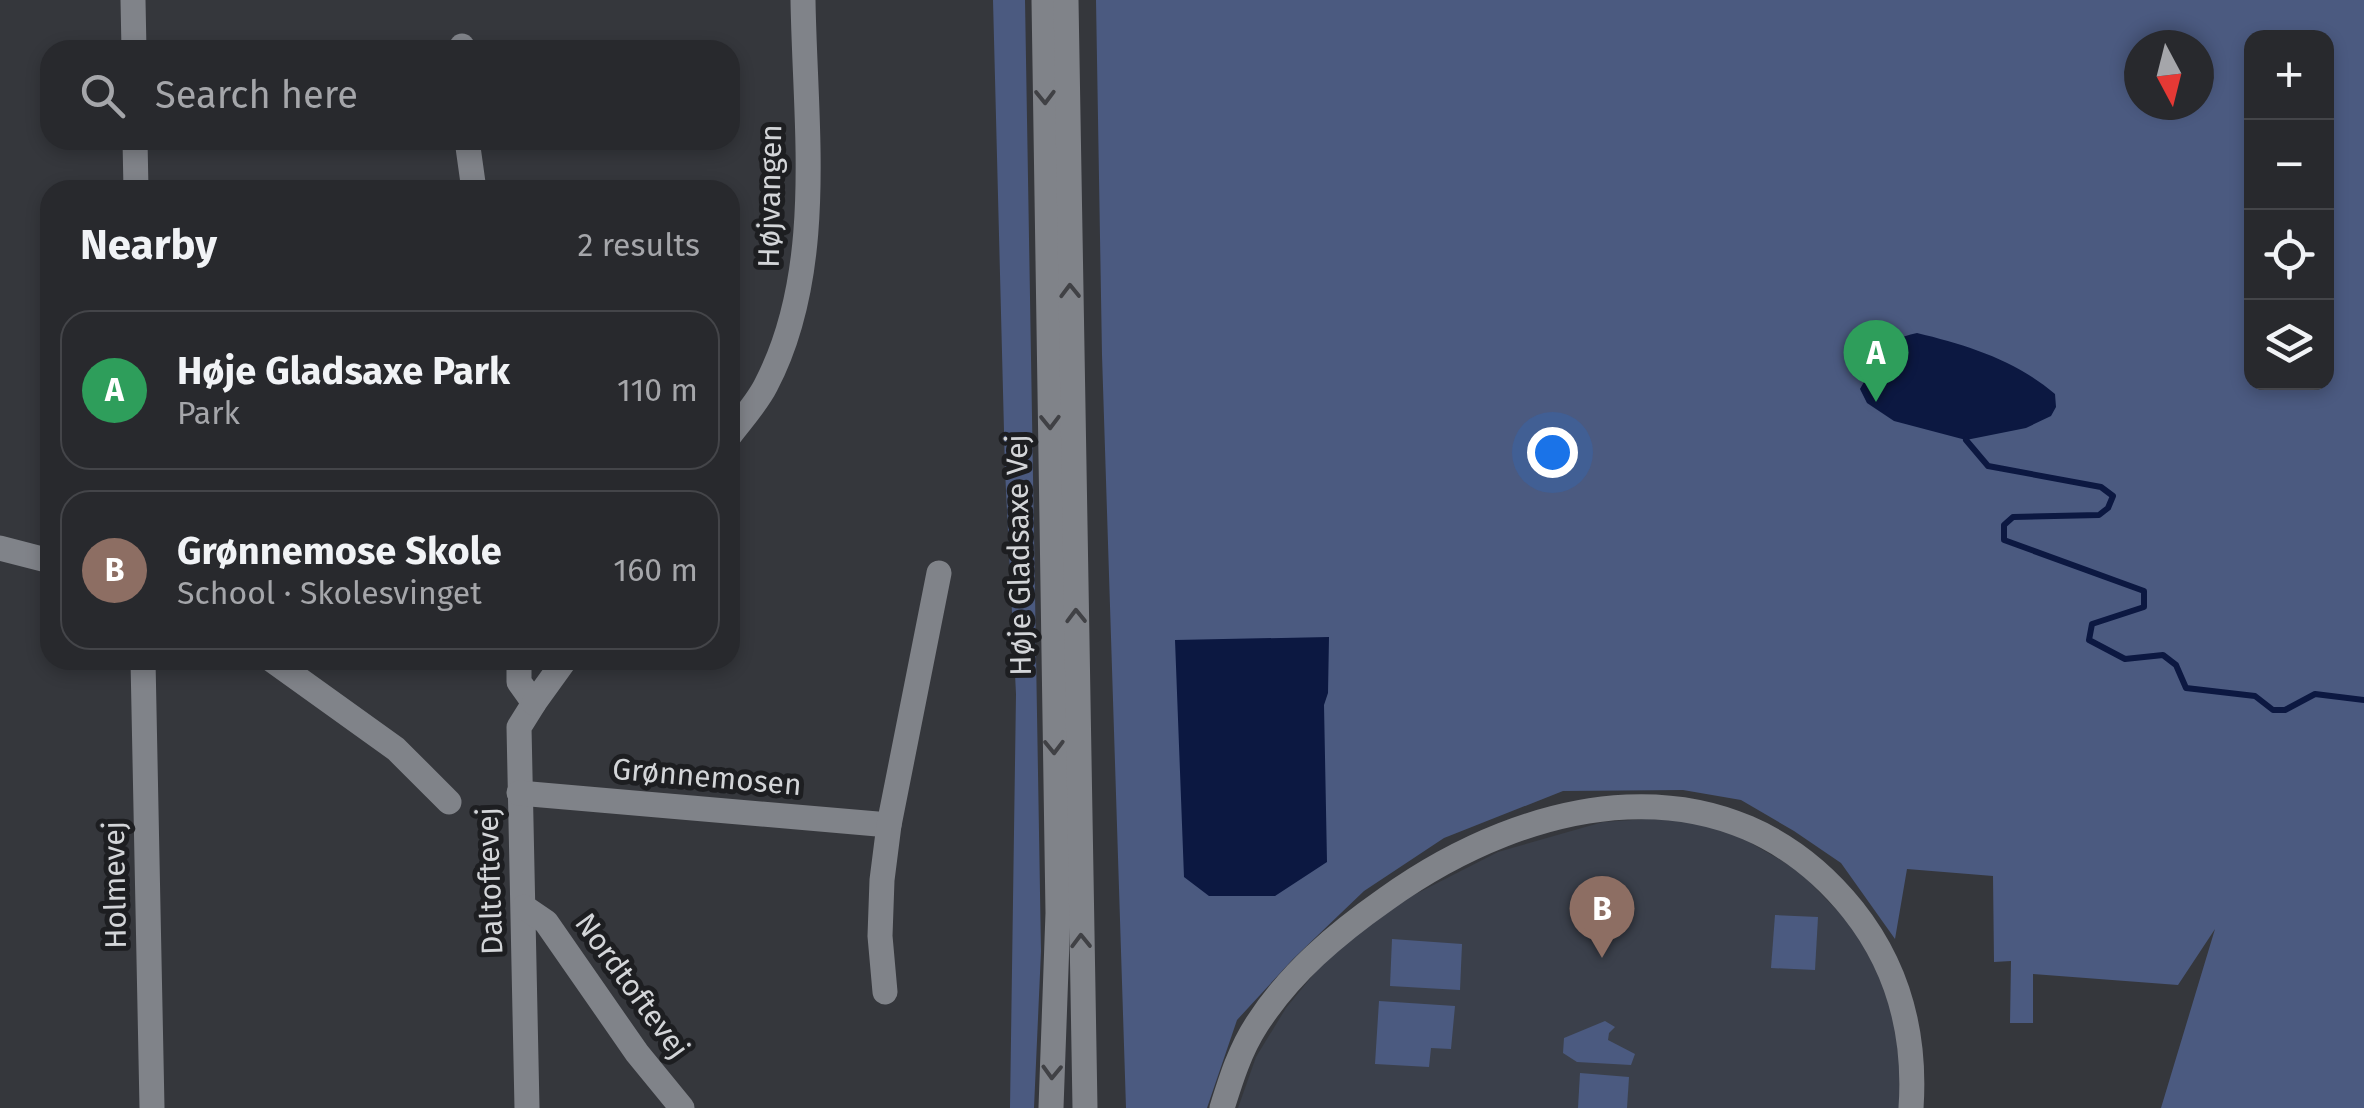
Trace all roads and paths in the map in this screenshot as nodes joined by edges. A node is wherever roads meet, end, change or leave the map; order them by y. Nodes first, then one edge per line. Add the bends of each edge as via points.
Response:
1 (133, 0) edge
2 (803, 0) edge
3 (1044, 0) edge
4 (1066, 0) edge
5 (134, 40) edge
6 (135, 150) edge
7 (468, 150) edge
8 (136, 180) edge
9 (473, 180) edge
10 (740, 422) edge
11 (0, 548) edge
12 (40, 558) edge
13 (939, 574) dead end
14 (143, 670) edge
15 (286, 670) edge
16 (518, 670) edge
17 (559, 670) edge
18 (534, 703) junction
19 (520, 794) junction
20 (450, 802) dead end
21 (889, 825) junction
22 (524, 906) junction
23 (885, 992) dead end
24 (152, 1108) edge
25 (527, 1108) edge
26 (682, 1108) edge
27 (1050, 1108) edge
28 (1085, 1108) edge
29 (1222, 1108) edge
30 (1911, 1108) edge

1 - 5 street
2 - 10 street, Højvangen via 802,277 765,388
3 -> 27 street, Høje Gladsaxe Vej via 1058,913
28 -> 4 street, Høje Gladsaxe Vej
6 - 8 street
7 - 9 street
11 - 12 street
13 - 21 street
14 - 24 street, Holmevej
15 - 20 street via 396,748
16 - 18 street
17 - 18 street
18 - 19 street, Daltoftevej via 519,727
19 - 21 street, Grønnemosen
19 - 22 street, Daltoftevej
21 - 23 street via 880,936
22 - 25 street, Daltoftevej
22 - 26 street, Nordtoftevej via 546,922
29 - 30 street via 1255,1026 1293,975 1349,925 1420,874 1489,838 1560,814 1618,805 1745,824 1786,846 1832,884 1894,976 1910,1028

